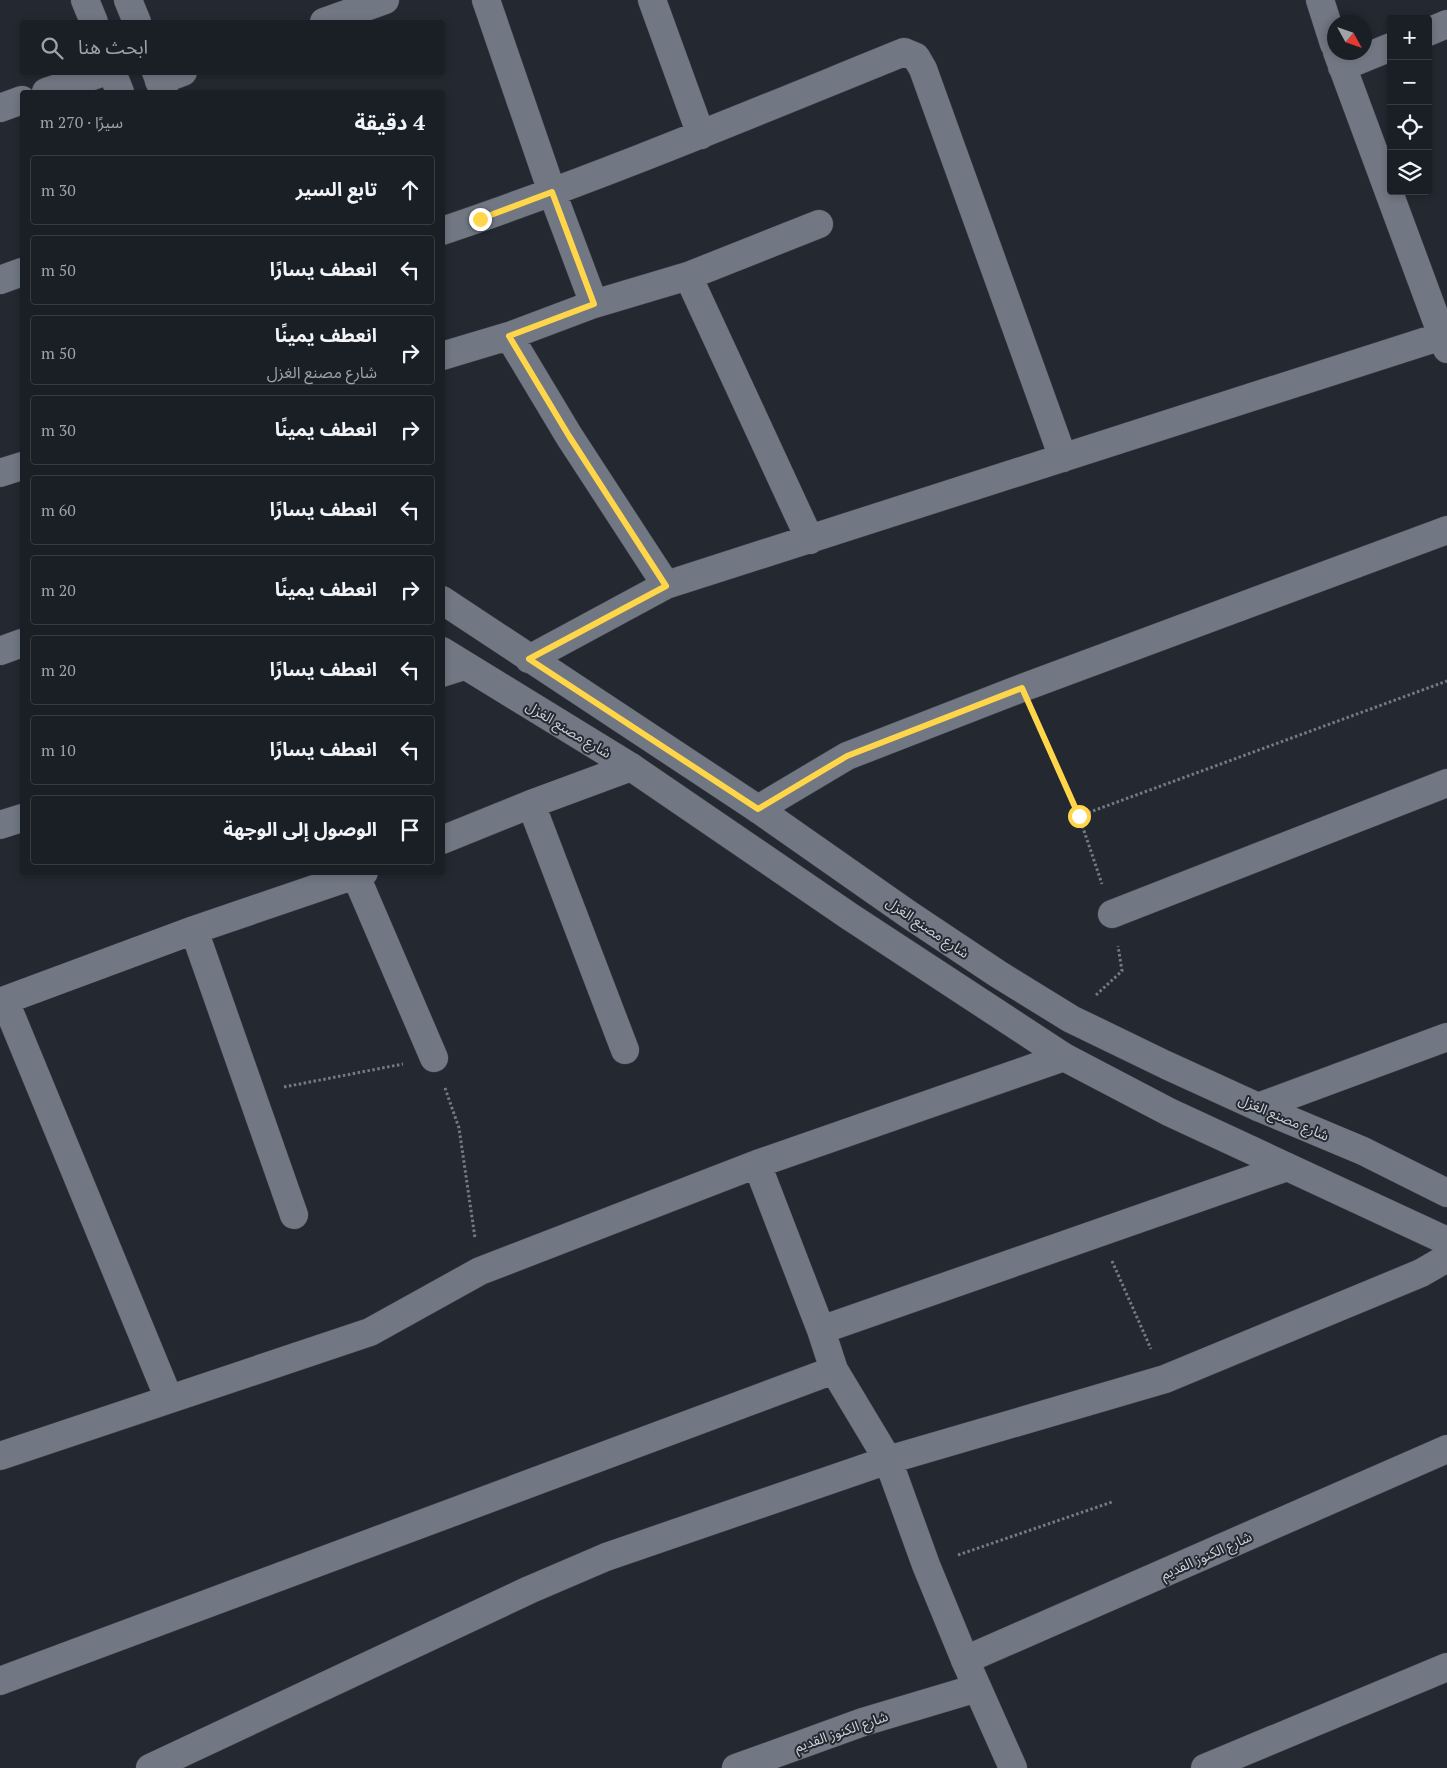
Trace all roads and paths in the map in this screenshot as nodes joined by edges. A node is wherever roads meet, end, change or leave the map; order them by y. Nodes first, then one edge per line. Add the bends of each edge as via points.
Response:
1 (85, 0) edge
2 (128, 0) edge
3 (386, 0) edge
4 (486, 0) edge
5 (652, 0) edge
6 (1320, 0) edge
7 (93, 20) edge
8 (136, 20) edge
9 (330, 20) edge
10 (1327, 21) edge
11 (1447, 24) edge
12 (1432, 30) edge
13 (1387, 48) edge
14 (1372, 50) edge
15 (1340, 60) edge
16 (95, 75) edge
17 (113, 75) edge
18 (52, 90) edge
19 (119, 90) edge
20 (20, 101) edge
21 (0, 108) edge
22 (701, 135) junction
23 (552, 192) junction
24 (819, 224) dead end
25 (445, 230) edge
26 (20, 273) edge
27 (688, 276) junction
28 (0, 280) edge
29 (594, 304) junction
30 (509, 336) junction
31 (1445, 342) edge
32 (445, 355) edge
33 (1063, 458) junction
34 (20, 467) edge
35 (0, 473) edge
36 (1447, 530) edge
37 (810, 540) junction
38 (666, 586) junction
39 (445, 602) edge
40 (20, 644) edge
41 (0, 651) edge
42 (529, 659) junction
43 (450, 663) edge
44 (1447, 681) edge
45 (1022, 688) junction
46 (631, 766) junction
47 (1447, 783) edge
48 (531, 804) junction
49 (758, 809) junction
50 (1079, 816) junction
51 (20, 819) edge
52 (0, 826) edge
53 (445, 839) edge
54 (357, 875) edge
55 (360, 875) edge
56 (1112, 914) junction
57 (194, 930) junction
58 (2, 1001) edge
59 (1071, 1019) junction
60 (1447, 1037) edge
61 (625, 1050) dead end
62 (1064, 1057) junction
63 (434, 1058) junction
64 (252, 1094) junction
65 (1258, 1107) junction
66 (757, 1164) junction
67 (1288, 1167) junction
68 (1447, 1193) edge
69 (294, 1215) dead end
70 (1098, 1232) junction
71 (1447, 1241) edge
72 (1447, 1258) edge
73 (480, 1271) junction
74 (821, 1330) junction
75 (834, 1370) junction
76 (1165, 1379) junction
77 (169, 1399) junction
78 (1447, 1449) edge
79 (0, 1456) edge
80 (888, 1460) junction
81 (1112, 1502) dead end
82 (926, 1565) junction
83 (965, 1660) junction
84 (1447, 1667) edge
85 (0, 1681) edge
86 (977, 1688) junction
87 (150, 1768) edge
88 (736, 1768) edge
89 (1013, 1768) edge
90 (1205, 1768) edge

1 - 7 street
2 - 8 street
3 - 9 street
4 - 23 street
5 - 22 street
6 - 10 street
11 - 12 street
13 - 14 street
15 - 31 street
16 - 18 street
17 - 19 street
20 - 21 street
22 - 23 street
22 - 33 street via 904,52 916,58 923,69
23 - 25 street
23 - 29 street
24 - 27 street
26 - 28 street
27 - 29 street
27 - 37 street
29 - 30 street
30 - 32 street
30 - 38 street
31 - 33 street
33 - 37 street
34 - 35 street
36 - 45 street
37 - 38 street
38 - 42 street
39 - 42 street, شارع مصنع الغزل
40 - 41 street
42 - 49 street, شارع مصنع الغزل
43 - 46 street, شارع مصنع الغزل
44 - 50 path
45 - 49 street via 847,756
45 - 50 path
46 - 48 street
46 - 62 street, شارع مصنع الغزل via 849,916
47 - 56 street
48 - 53 street
48 - 61 street
49 - 59 street, شارع مصنع الغزل via 908,914
50 - 56 path
51 - 52 street
54 - 57 street
55 - 63 street
56 - 59 path via 1122,971
57 - 58 street
57 - 64 street
58 - 77 street
59 - 65 street, شارع مصنع الغزل
60 - 65 street
62 - 66 street
62 - 67 street, شارع مصنع الغزل via 1169,1112
63 - 64 path
63 - 73 path via 458,1128
64 - 69 street
65 - 68 street, شارع مصنع الغزل via 1363,1151
66 - 73 street
66 - 74 street
67 - 70 street
67 - 71 street, شارع مصنع الغزل
70 - 74 street
70 - 76 path
72 - 76 street via 1421,1273
73 - 77 street via 370,1332
74 - 75 street
75 - 80 street
75 - 85 street
76 - 80 street
77 - 79 street
78 - 83 street, شارع الكنوز القديم
80 - 82 street
80 - 87 street via 606,1557
81 - 82 path
82 - 83 street
83 - 86 street
84 - 90 street
86 - 88 street, شارع الكنوز القديم via 863,1722
86 - 89 street

